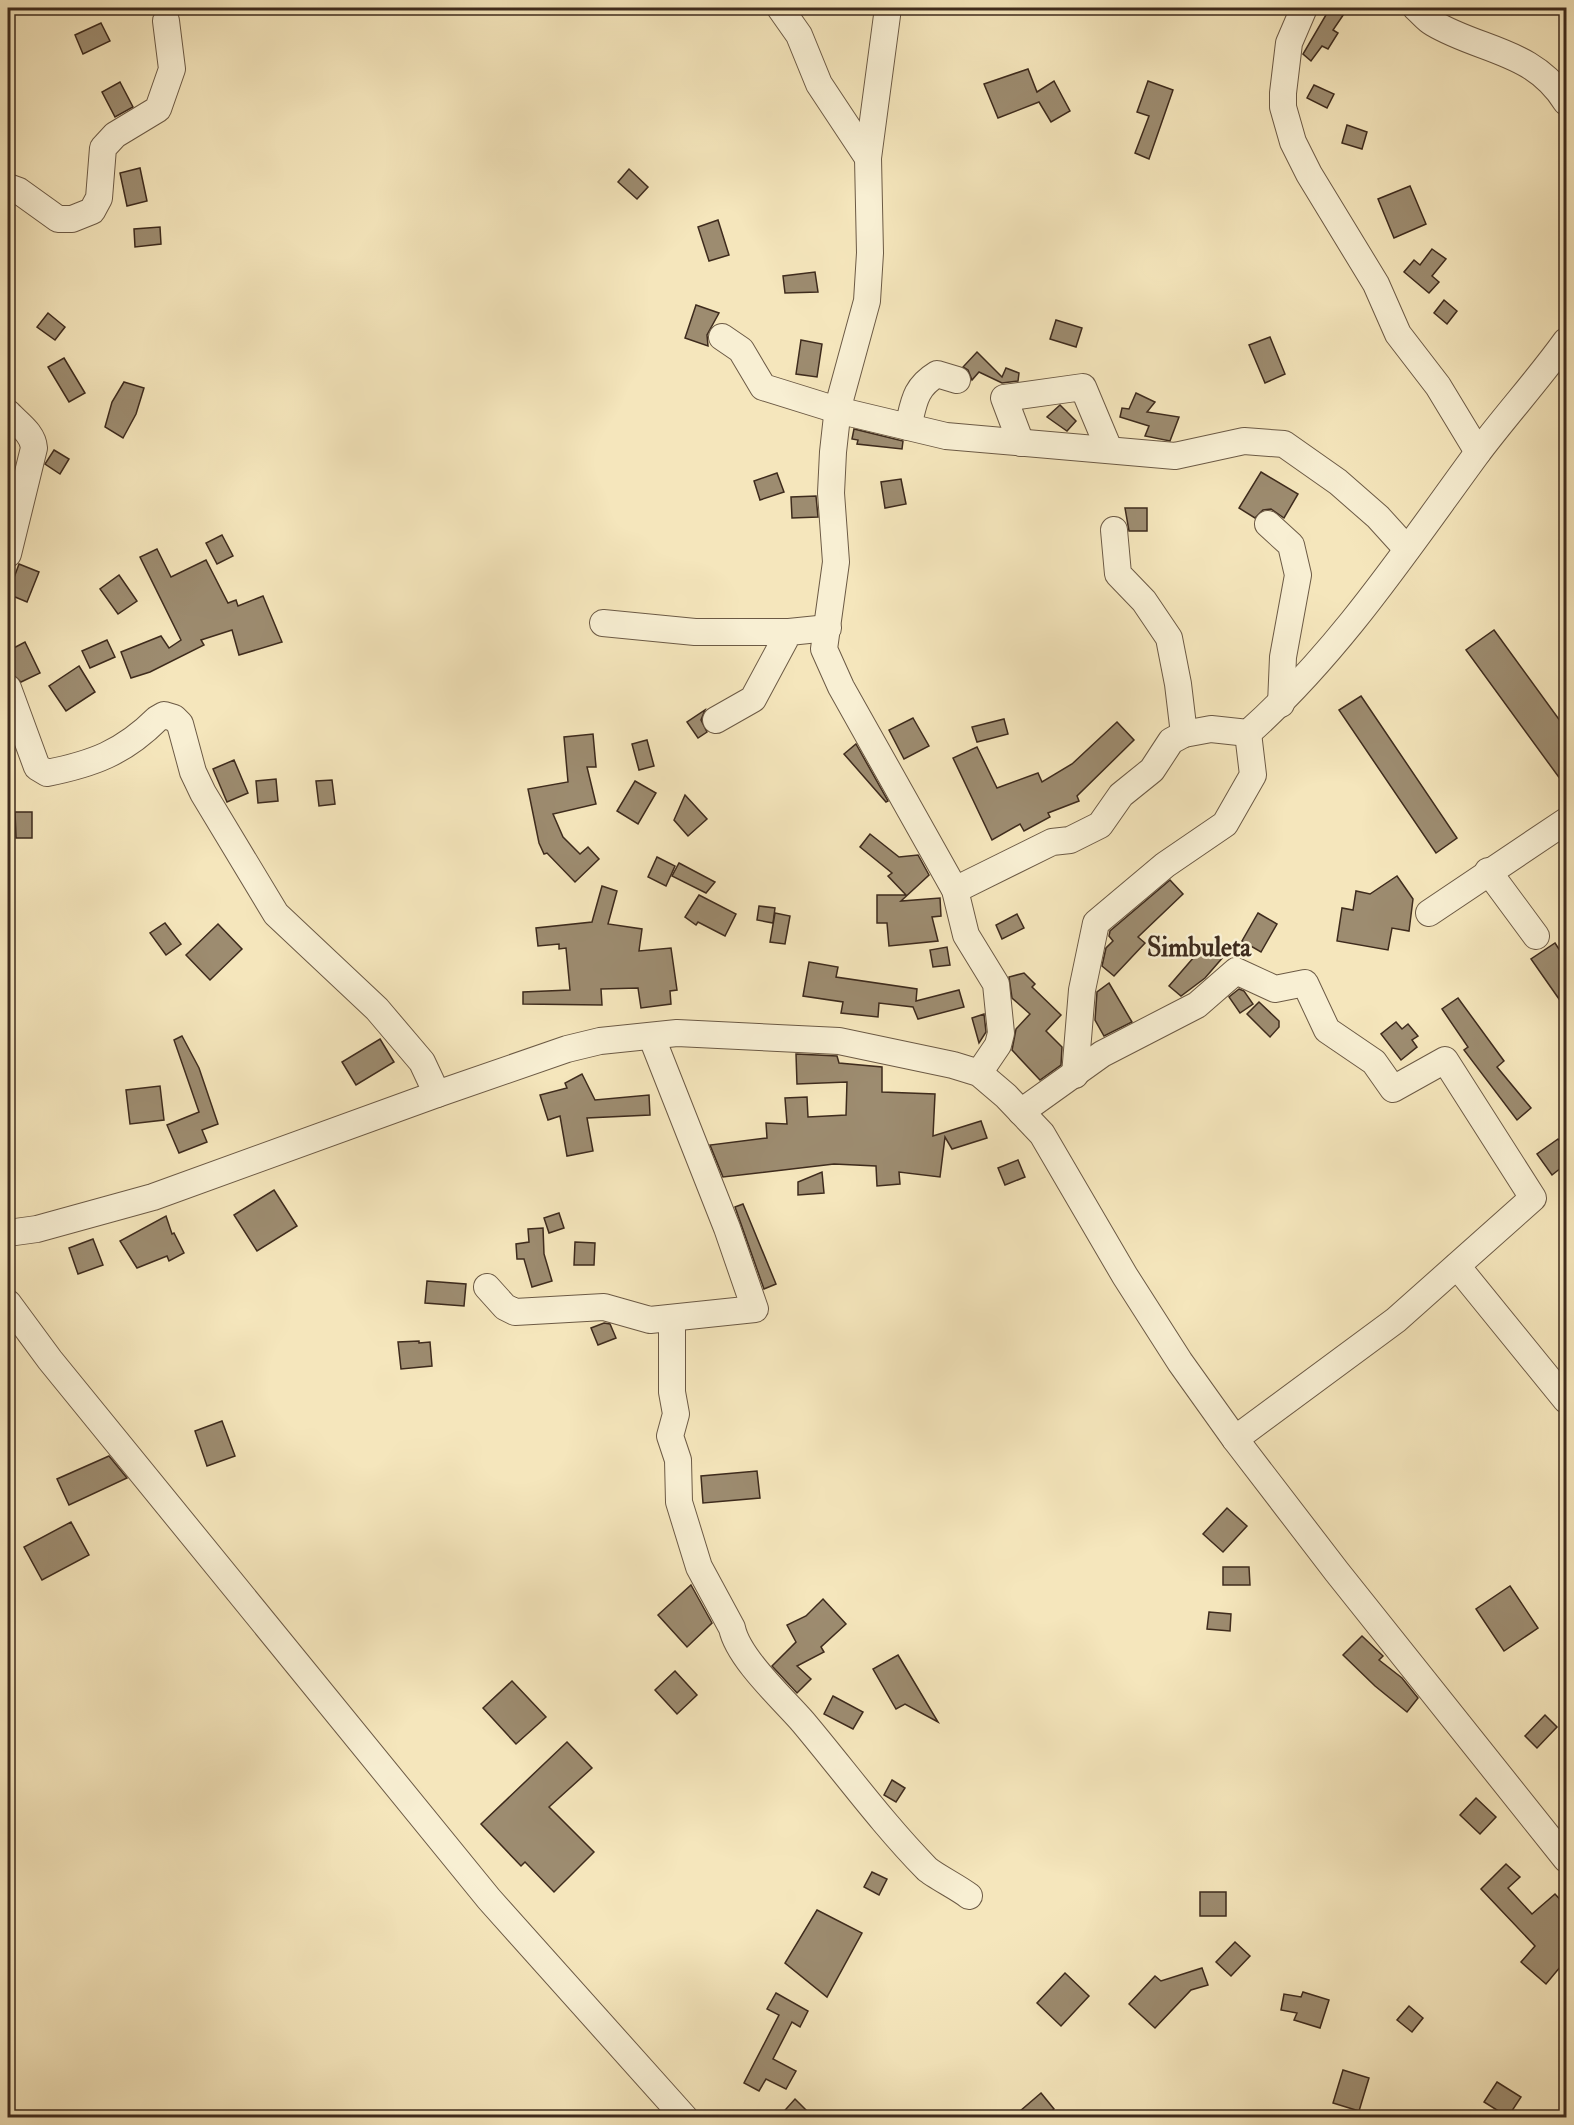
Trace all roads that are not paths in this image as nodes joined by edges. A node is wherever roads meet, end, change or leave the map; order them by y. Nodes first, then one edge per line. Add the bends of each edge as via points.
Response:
1 (780, 8) edge
2 (888, 8) edge
3 (1304, 8) edge
4 (1416, 8) edge
5 (166, 21) dead end
6 (1566, 102) edge
7 (868, 158) junction
8 (8, 187) edge
9 (722, 337) dead end
10 (1566, 341) edge
11 (957, 380) dead end
12 (837, 410) junction
13 (8, 413) edge
14 (908, 427) junction
15 (1021, 443) junction
16 (1109, 449) junction
17 (1478, 452) junction
18 (1268, 524) dead end
19 (1114, 530) dead end
20 (1407, 549) junction
21 (8, 554) edge
22 (603, 623) dead end
23 (828, 628) junction
24 (789, 632) junction
25 (8, 688) edge
26 (1281, 704) junction
27 (716, 720) dead end
28 (1248, 733) junction
29 (1184, 734) junction
30 (1566, 820) edge
31 (1488, 871) junction
32 (955, 890) junction
33 (1429, 913) dead end
34 (1536, 936) dead end
35 (652, 1038) junction
36 (979, 1073) junction
37 (1075, 1074) junction
38 (437, 1094) junction
39 (1021, 1112) junction
40 (8, 1233) edge
41 (1457, 1266) junction
42 (487, 1287) dead end
43 (8, 1303) edge
44 (672, 1318) junction
45 (1566, 1400) edge
46 (1236, 1439) junction
47 (1566, 1858) edge
48 (969, 1896) dead end
49 (685, 2118) edge

1 - 7 street via 798,35 819,84
2 - 7 street
3 - 17 street via 1289,43 1282,93 1293,142 1376,284 1398,334 1438,386
4 - 6 street via 1437,25 1521,59
5 - 8 street via 172,69 158,109 115,135 104,148 99,198 92,211 72,219 58,219 20,190
7 - 12 street via 867,301
9 - 12 street via 741,350 763,387
10 - 17 street
11 - 14 street via 937,374 924,382
12 - 14 street
12 - 23 street via 831,493 836,562
13 - 21 street via 28,433 34,448
14 - 15 street via 945,436
15 - 16 street
15 - 16 street via 1004,398 1083,387
16 - 20 street via 1175,456 1244,441 1284,444 1338,482
17 - 20 street
18 - 26 street via 1291,545 1298,575 1283,657
19 - 29 street via 1118,574 1144,601 1168,638
20 - 26 street via 1306,679
22 - 24 street via 695,632
23 - 24 street
23 - 32 street via 824,650 841,687
24 - 27 street via 753,699
25 - 38 street via 38,767 47,773 88,765 118,751 164,715 174,718 180,724 192,772 276,914 377,1009 422,1062
26 - 28 street
28 - 29 street via 1212,729
28 - 37 street via 1253,775 1225,824 1165,865 1096,922 1082,990
29 - 32 street via 1171,741 1152,770 1121,795 1100,825 1070,840 1052,842
30 - 31 street
31 - 33 street
31 - 34 street
32 - 36 street via 966,934 996,984 1001,1033 998,1045
35 - 36 street via 677,1034 839,1041
35 - 38 street via 600,1041 567,1049
35 - 44 street via 756,1306 750,1312
36 - 39 street
37 - 39 street
37 - 41 street via 1102,1054 1197,1005 1236,971 1275,989 1305,983 1327,1030 1374,1062 1393,1089 1445,1060 1533,1198
38 - 40 street via 153,1197
39 - 46 street via 1042,1134 1125,1276
41 - 45 street
41 - 46 street via 1395,1320
42 - 44 street via 515,1312 604,1307 639,1319
43 - 49 street via 50,1360 489,1899
44 - 48 street via 672,1392 676,1414 670,1436 678,1460 679,1502 699,1567 734,1637 875,1814 929,1871
46 - 47 street

